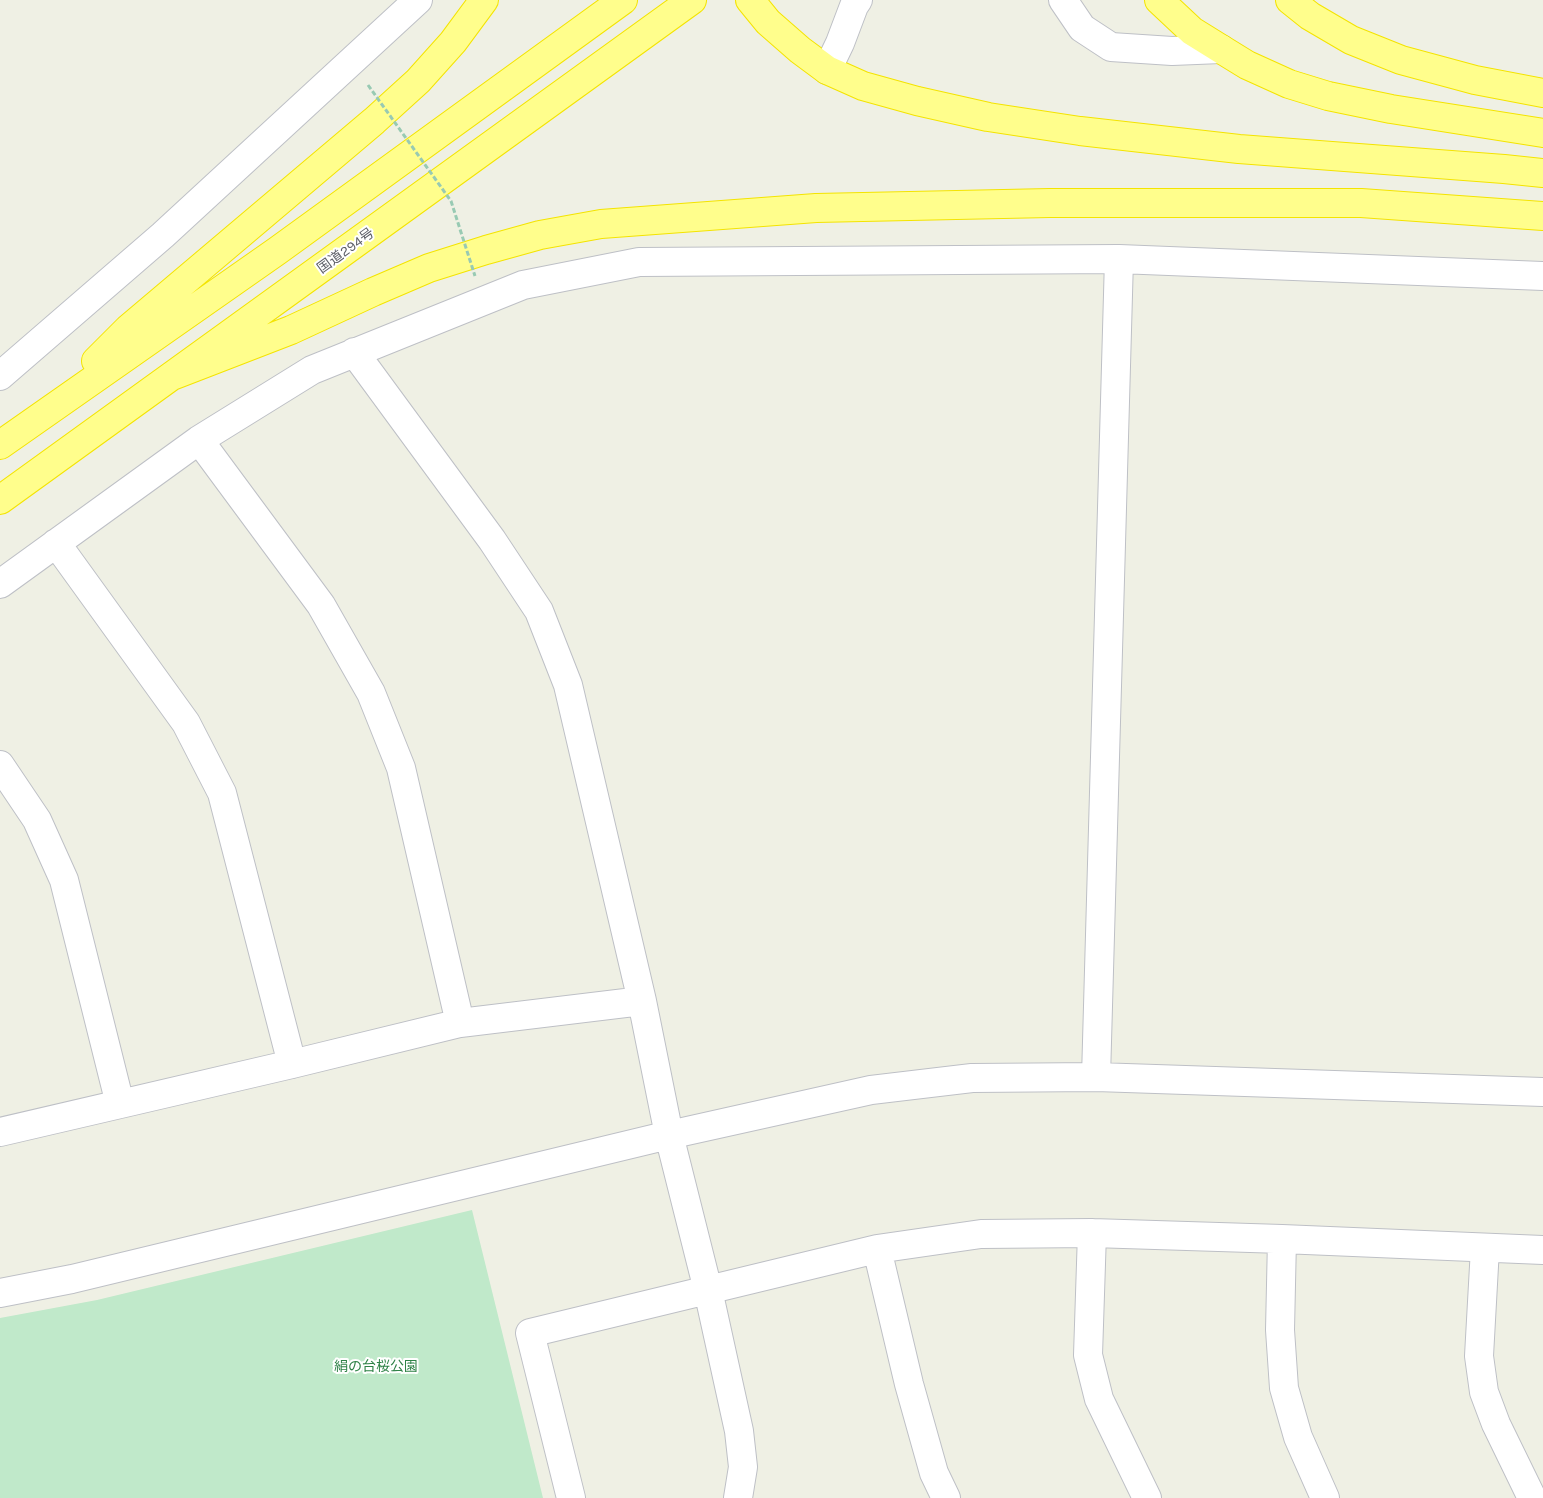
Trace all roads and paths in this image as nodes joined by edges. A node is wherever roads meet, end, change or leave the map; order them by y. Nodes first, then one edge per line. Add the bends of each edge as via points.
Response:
1 (418, 0) edge
2 (484, 0) edge
3 (624, 0) edge
4 (692, 0) edge
5 (750, 0) edge
6 (858, 0) edge
7 (1063, 0) edge
8 (1159, 0) edge
9 (1290, 0) edge
10 (1221, 49) junction
11 (828, 70) junction
12 (368, 86) dead end
13 (1543, 93) edge
14 (1543, 133) edge
15 (1543, 173) edge
16 (1543, 216) edge
17 (1119, 259) junction
18 (475, 276) dead end
19 (1543, 276) edge
20 (354, 352) junction
21 (0, 376) edge
22 (172, 376) junction
23 (50, 409) junction
24 (199, 440) junction
25 (0, 445) edge
26 (0, 500) edge
27 (56, 543) junction
28 (0, 584) edge
29 (1, 769) edge
30 (642, 1001) junction
31 (460, 1023) junction
32 (292, 1064) junction
33 (1096, 1077) junction
34 (1543, 1092) edge
35 (120, 1104) junction
36 (0, 1132) edge
37 (669, 1135) junction
38 (1092, 1233) junction
39 (1282, 1239) junction
40 (1485, 1248) junction
41 (877, 1249) junction
42 (1543, 1250) edge
43 (708, 1290) junction
44 (0, 1293) edge
45 (571, 1498) edge
46 (738, 1498) edge
47 (946, 1498) edge
48 (1147, 1498) edge
49 (1325, 1498) edge
50 (1532, 1498) edge

1 - 21 street via 163,235
2 - 23 highway via 418,81 128,329
3 - 23 highway via 277,251
4 - 22 highway, 国道294号
5 - 11 highway via 768,22
6 - 11 street
7 - 10 street via 1082,28 1111,47 1172,51
8 - 10 highway via 1192,31
9 - 13 highway via 1351,40 1401,60 1475,80
10 - 14 highway via 1289,84 1328,96 1391,110
11 - 15 highway via 863,86 988,118 1239,149
12 - 18 path, bridge via 451,201
16 - 22 highway via 1361,203 1050,203 816,208 601,224 540,235 428,268 291,330
17 - 19 street
17 - 20 street via 639,262 523,285
17 - 33 street
20 - 24 street via 312,370
20 - 30 street via 492,540 539,611 568,685
22 - 26 highway, 国道294号
23 - 25 highway
24 - 27 street
24 - 31 street via 321,605 371,693 401,768
27 - 28 street
27 - 32 street via 186,723 222,793
29 - 35 street via 37,820 64,880
30 - 31 street
30 - 37 street
31 - 32 street
32 - 35 street
33 - 34 street
33 - 37 street via 972,1078 871,1090
35 - 36 street
37 - 43 street
37 - 44 street via 72,1279
38 - 39 street
38 - 41 street via 980,1234
38 - 48 street via 1088,1355 1099,1399
39 - 40 street
39 - 49 street via 1280,1330 1284,1388 1298,1437
40 - 42 street
40 - 50 street via 1478,1356 1484,1392
41 - 43 street
41 - 47 street via 909,1384 934,1473
43 - 45 street via 530,1333
43 - 46 street via 739,1431 743,1467

